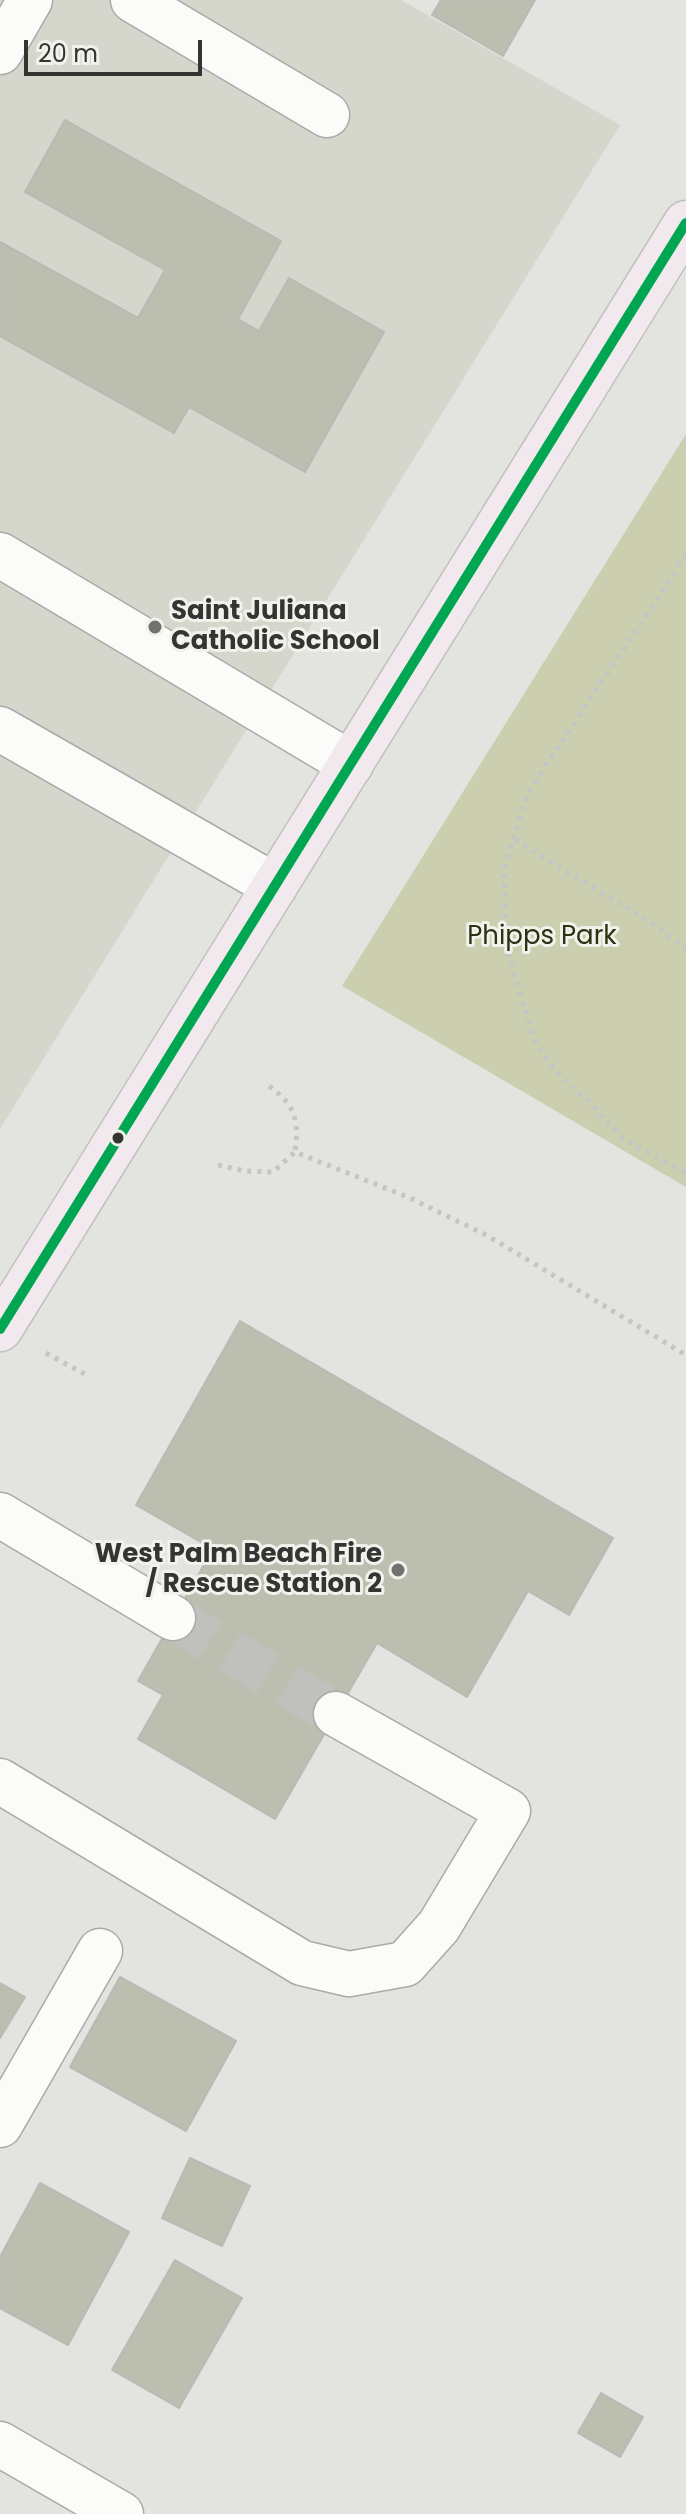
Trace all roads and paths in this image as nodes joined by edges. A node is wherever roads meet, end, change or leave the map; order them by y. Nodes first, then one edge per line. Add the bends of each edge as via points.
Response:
1 (30, 0) edge
2 (133, 0) edge
3 (0, 52) edge
4 (327, 115) dead end
5 (686, 223) edge
6 (0, 555) edge
7 (686, 555) edge
8 (0, 729) edge
9 (351, 764) junction
10 (514, 840) junction
11 (275, 886) junction
12 (686, 949) edge
13 (269, 1086) dead end
14 (295, 1152) junction
15 (218, 1165) dead end
16 (686, 1173) edge
17 (0, 1329) edge
18 (686, 1355) edge
19 (0, 1515) edge
20 (173, 1618) tunnel mouth
21 (336, 1714) tunnel mouth
22 (0, 1781) edge
23 (100, 1951) dead end
24 (0, 2125) edge
25 (0, 2444) edge
26 (121, 2514) edge

1 - 3 street
2 - 4 street
5 - 9 main road
6 - 9 street
7 - 10 path via 527,794
8 - 11 street
9 - 11 main road
10 - 12 path
10 - 16 path via 504,872 507,950 533,1037 554,1070 622,1138
11 - 17 main road
13 - 14 path via 286,1099 294,1114
14 - 15 path via 273,1172
14 - 18 path via 488,1236
19 - 20 street
21 - 22 street via 508,1811 439,1926 405,1964 349,1974 302,1963
23 - 24 street
25 - 26 street

